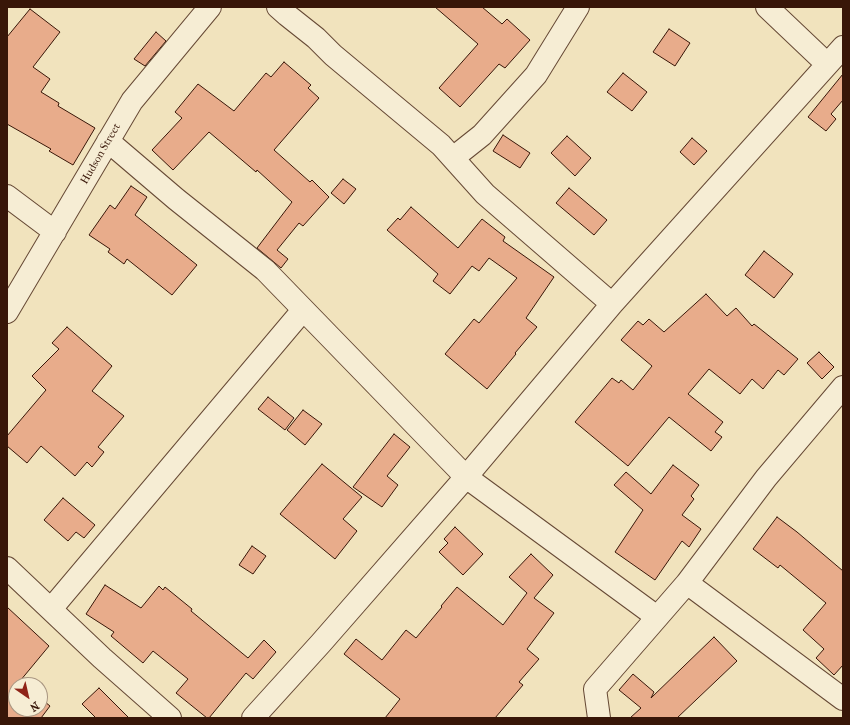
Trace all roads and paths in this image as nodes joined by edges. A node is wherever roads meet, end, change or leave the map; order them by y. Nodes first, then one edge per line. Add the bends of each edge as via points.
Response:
1 (210, 7) edge
2 (278, 7) edge
3 (578, 7) edge
4 (767, 7) edge
5 (843, 47) edge
6 (827, 64) junction
7 (108, 142) junction
8 (453, 158) junction
9 (7, 196) edge
10 (55, 232) junction
11 (612, 304) junction
12 (304, 310) junction
13 (7, 312) edge
14 (843, 387) edge
15 (466, 478) junction
16 (7, 568) edge
17 (686, 582) junction
18 (51, 609) junction
19 (657, 617) junction
20 (843, 699) edge
21 (170, 718) edge
22 (253, 718) edge
23 (600, 718) edge

1 - 7 street, Hudson Street via 132,101
2 - 8 street via 441,145
3 - 8 street via 536,74 482,135
4 - 6 street
5 - 6 street
6 - 11 street
7 - 10 street, Hudson Street
7 - 12 street via 265,270
8 - 11 street via 485,194
9 - 10 street
10 - 13 street, Hudson Street
11 - 15 street
12 - 15 street
12 - 18 street
14 - 17 street via 766,478
15 - 19 street
15 - 22 street
16 - 18 street
17 - 19 street
17 - 20 street
18 - 21 street
19 - 23 street via 595,689

